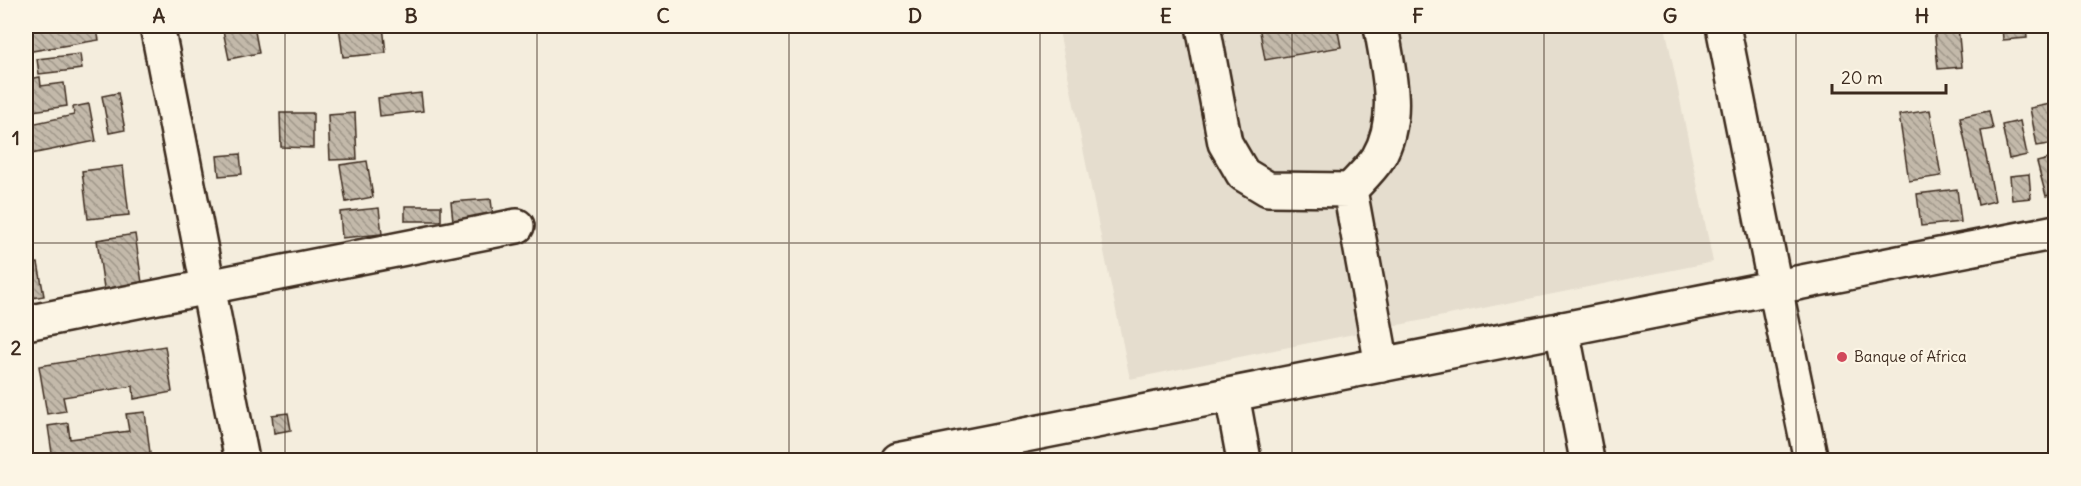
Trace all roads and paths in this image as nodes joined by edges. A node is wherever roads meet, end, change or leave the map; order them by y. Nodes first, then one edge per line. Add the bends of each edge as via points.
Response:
1 (157, 26) edge
2 (1203, 26) edge
3 (1381, 26) edge
4 (1723, 26) edge
5 (1350, 190) junction
6 (517, 226) dead end
7 (2055, 232) edge
8 (209, 287) junction
9 (1775, 287) junction
10 (26, 323) edge
11 (1562, 329) junction
12 (1382, 365) junction
13 (1232, 395) junction
14 (242, 460) edge
15 (898, 460) edge
16 (1244, 460) edge
17 (1587, 460) edge
18 (1811, 460) edge

1 - 8 street
2 - 5 street via 1225,143 1243,174 1268,189
3 - 5 street via 1393,102 1390,131 1377,159
4 - 9 street
5 - 12 street
6 - 8 street
7 - 9 street
8 - 10 street
8 - 14 street
9 - 11 street
9 - 18 street
11 - 12 street
11 - 17 street
12 - 13 street
13 - 15 street
13 - 16 street

